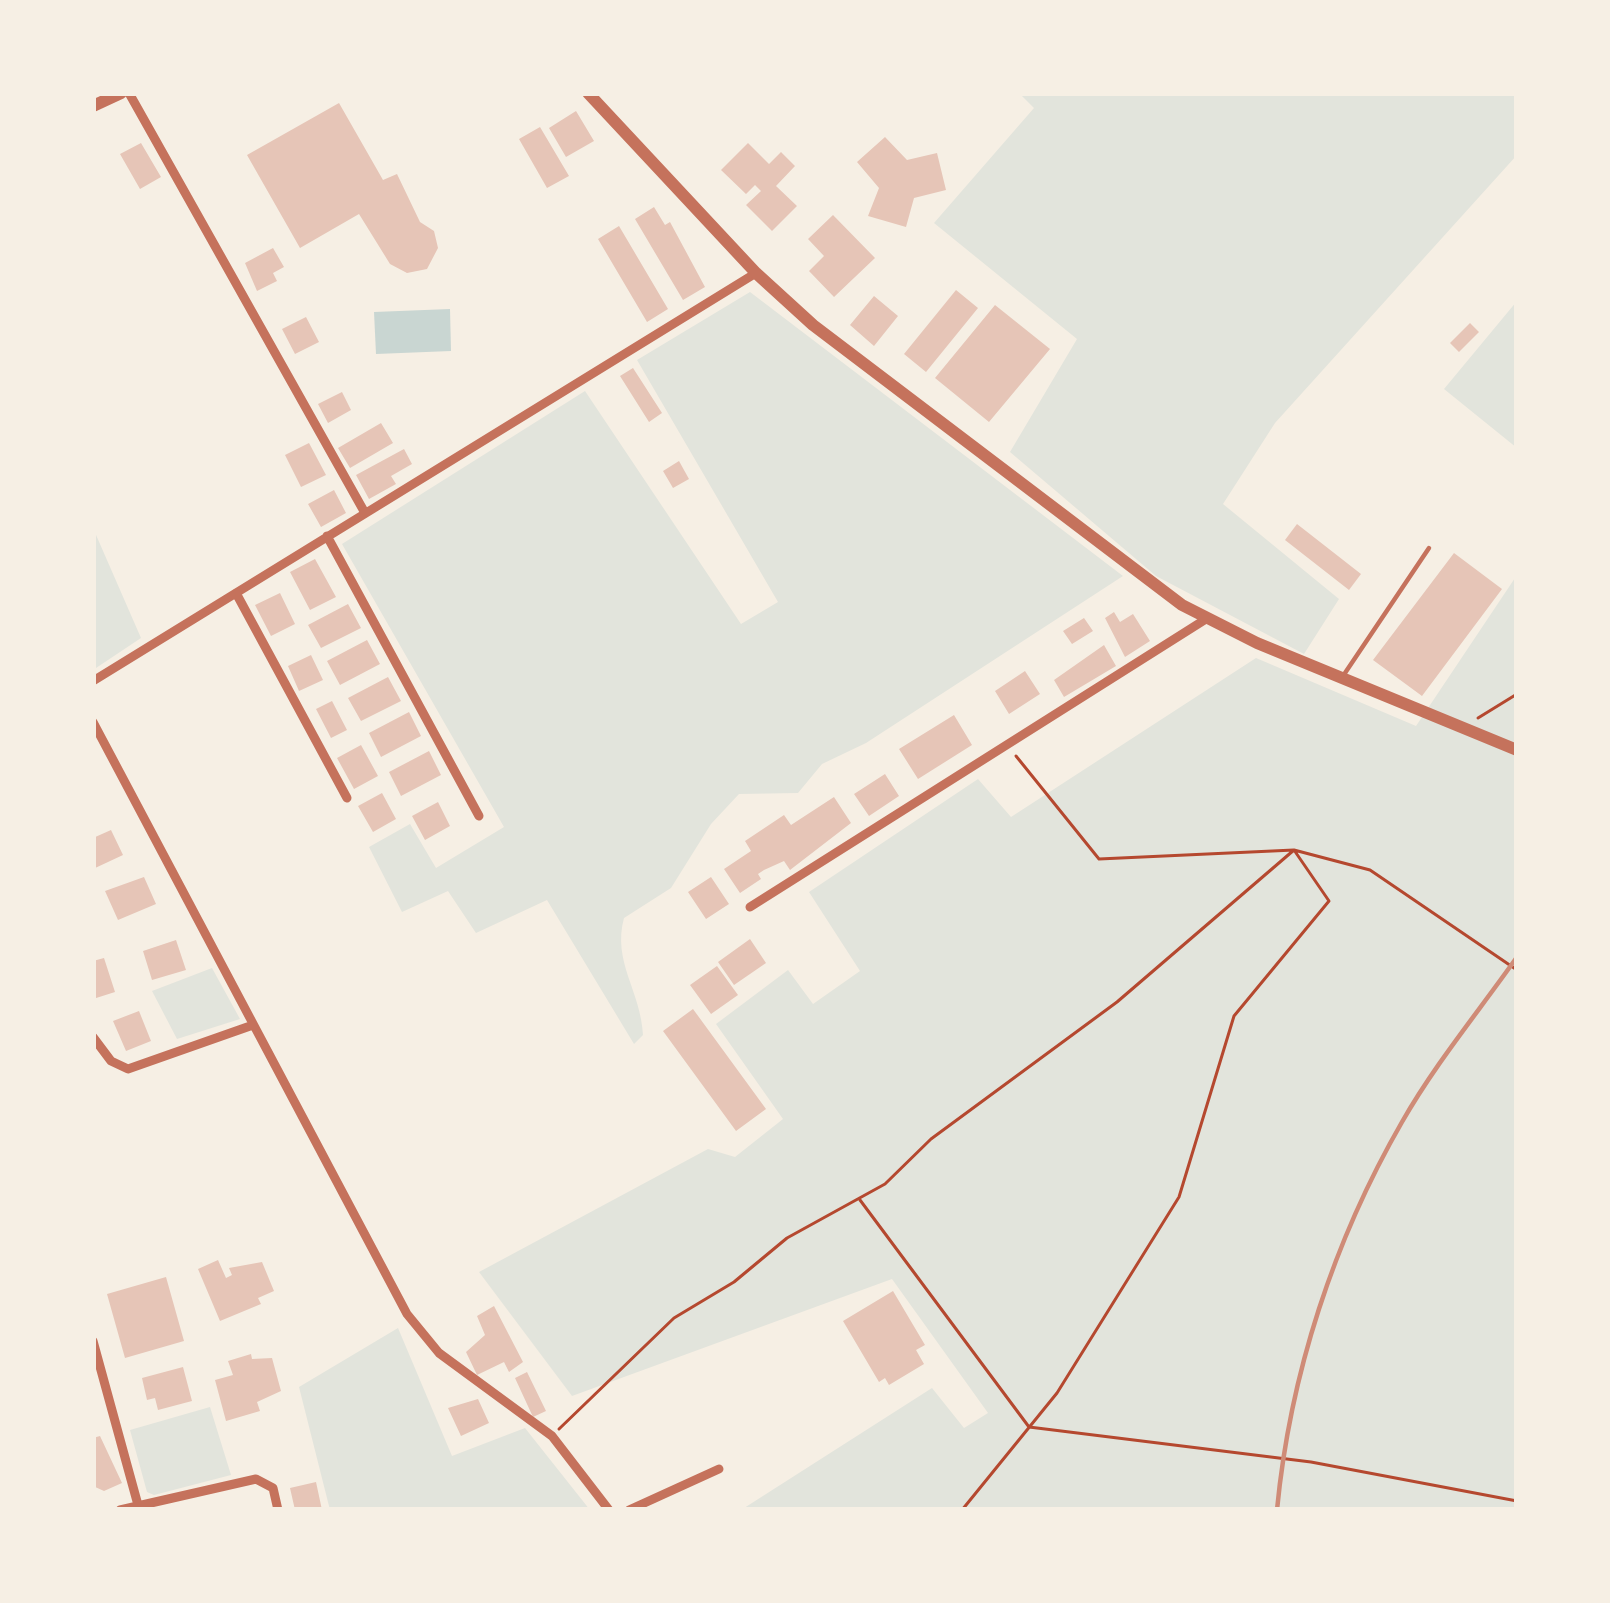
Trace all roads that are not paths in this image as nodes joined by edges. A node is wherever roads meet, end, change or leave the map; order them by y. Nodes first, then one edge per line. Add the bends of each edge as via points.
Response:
1 (125, 93) edge
2 (588, 93) edge
3 (93, 106) edge
4 (756, 273) junction
5 (365, 513) junction
6 (327, 536) junction
7 (1429, 548) dead end
8 (236, 593) junction
9 (1206, 619) junction
10 (1342, 678) junction
11 (93, 681) edge
12 (93, 722) edge
13 (1517, 750) edge
14 (347, 798) dead end
15 (479, 816) dead end
16 (750, 907) dead end
17 (253, 1024) junction
18 (93, 1037) edge
19 (93, 1341) edge
20 (719, 1469) dead end
21 (171, 1504) edge
22 (138, 1505) junction
23 (120, 1510) edge
24 (278, 1510) edge
25 (609, 1510) edge
26 (629, 1510) edge

1 - 3 street
1 - 5 street
2 - 4 street
4 - 5 street
4 - 9 street via 998,469
5 - 6 street
6 - 8 street
6 - 15 street
7 - 10 lane
8 - 11 street
8 - 14 street
9 - 10 street
9 - 16 street
10 - 13 street
12 - 17 street
17 - 18 street via 128,1069
17 - 25 street via 407,1314 439,1353 552,1436
19 - 22 street
20 - 26 street
21 - 22 street
21 - 24 street via 249,1479 273,1488
22 - 23 street

